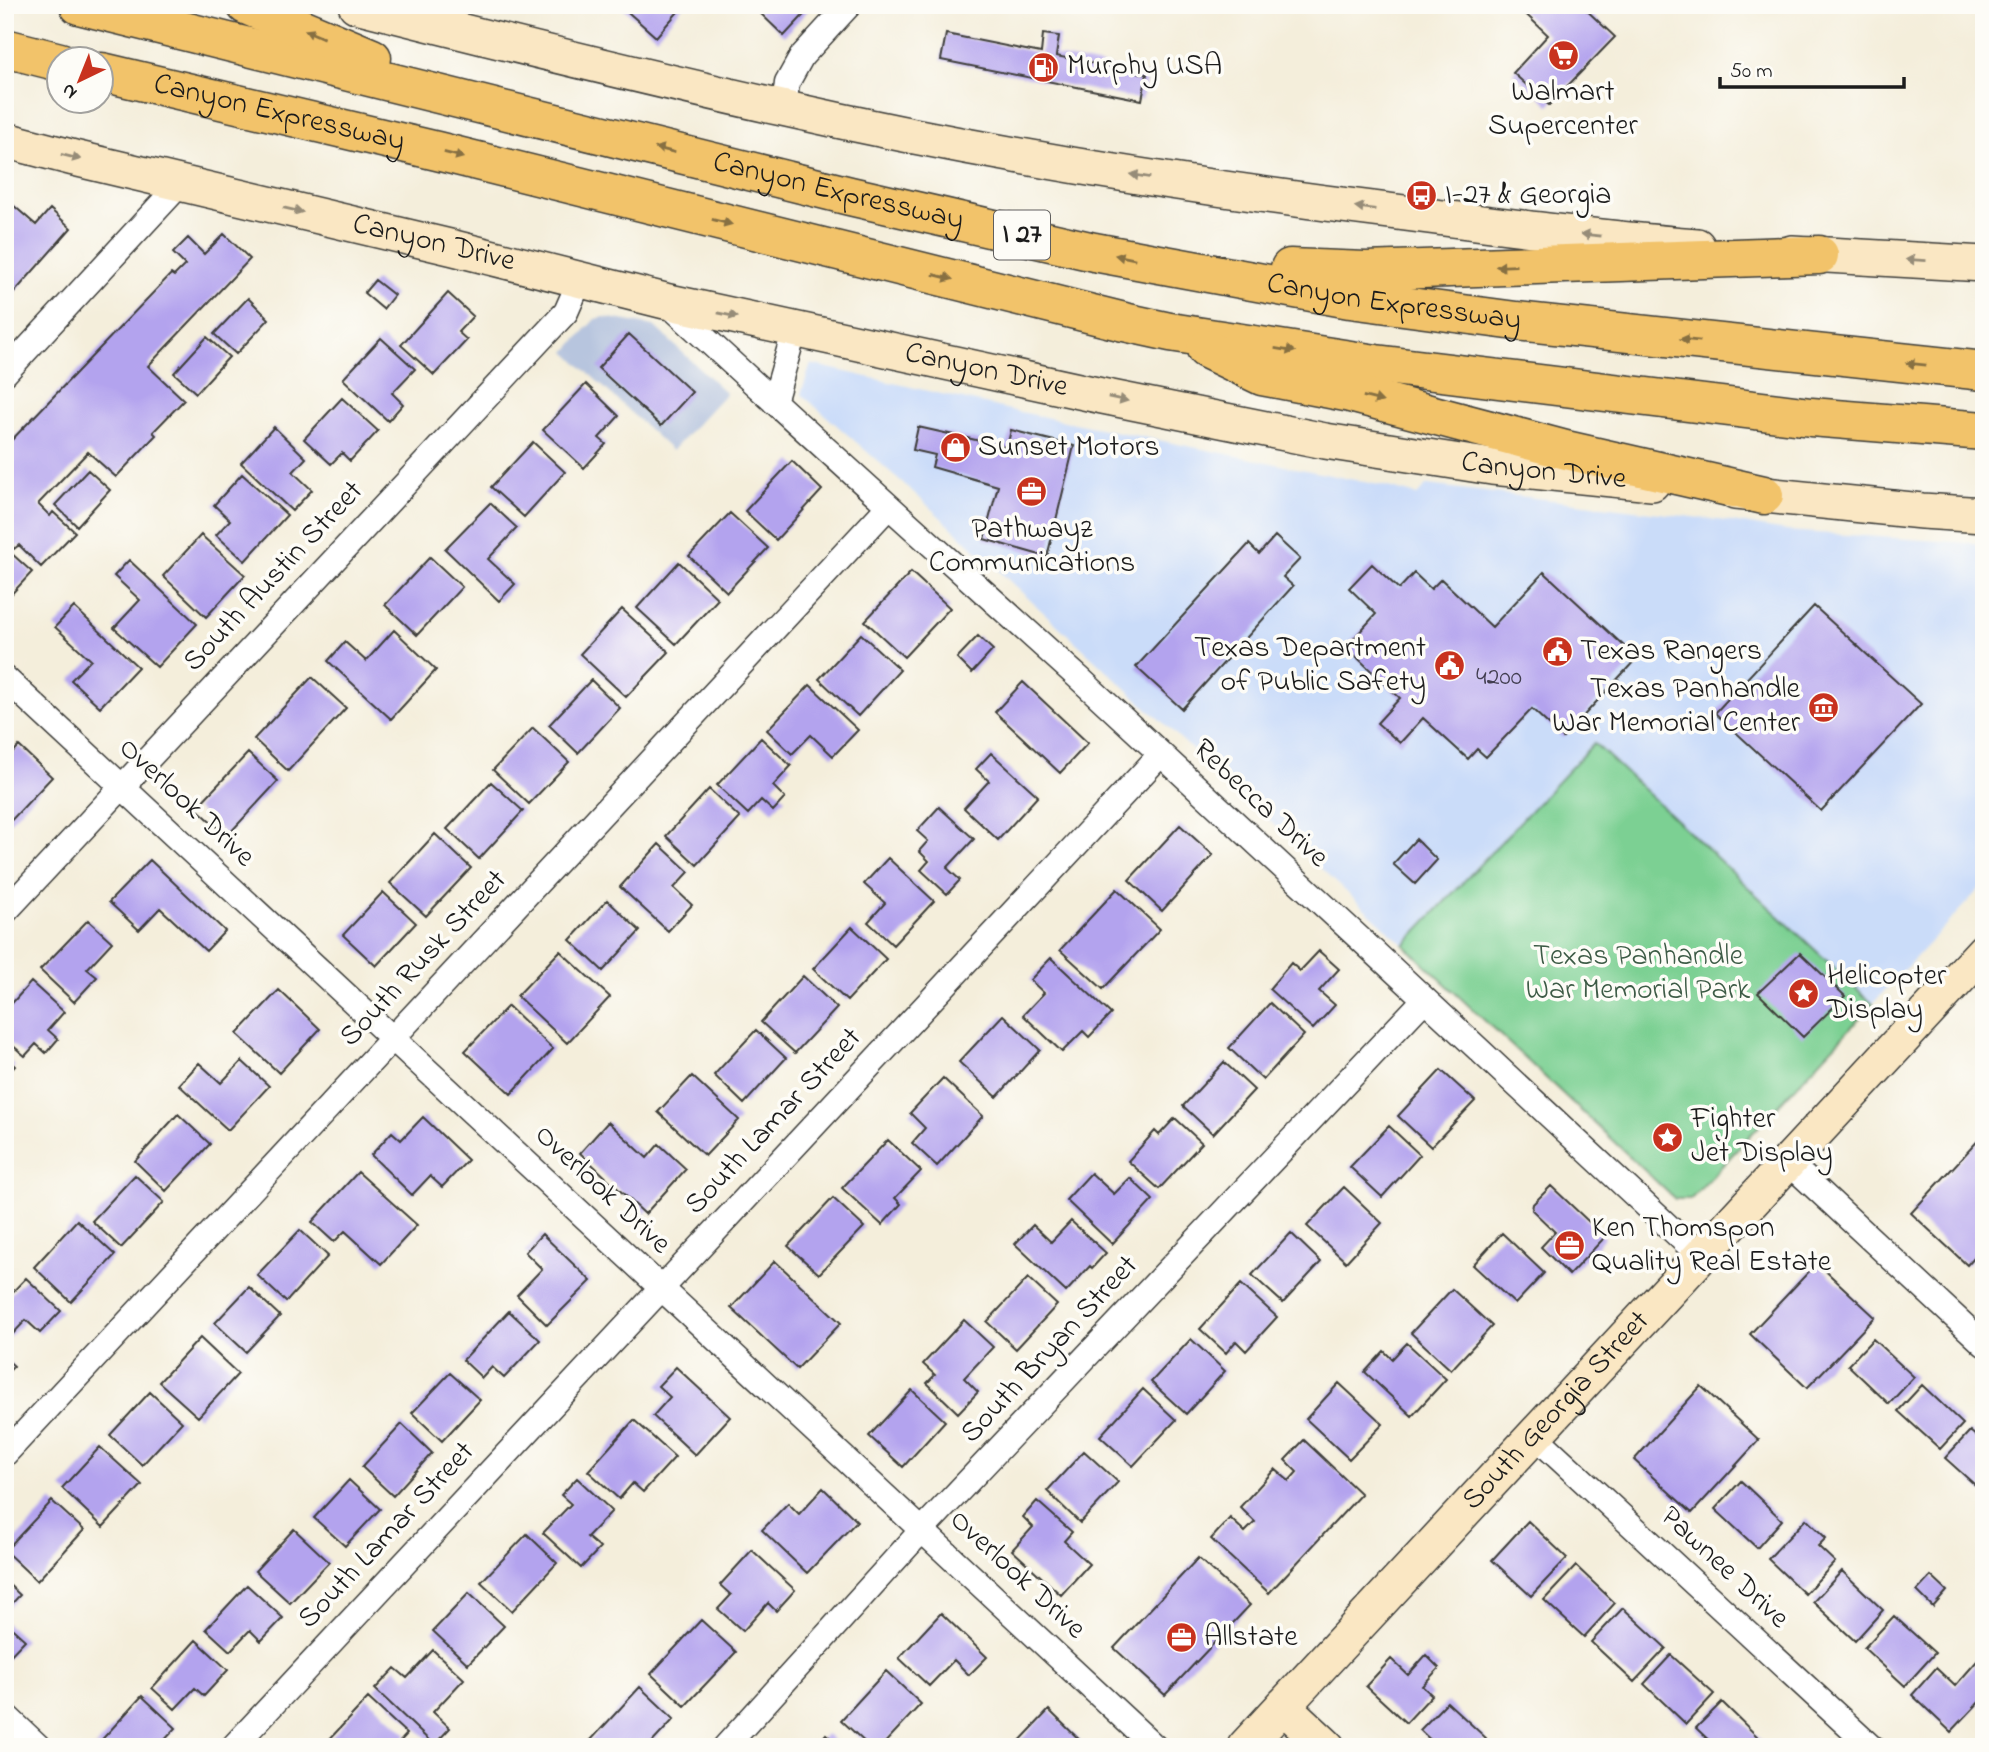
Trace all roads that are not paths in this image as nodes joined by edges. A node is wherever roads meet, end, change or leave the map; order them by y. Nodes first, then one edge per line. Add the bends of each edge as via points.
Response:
1 (79, 5) edge
2 (246, 5) edge
3 (356, 5) edge
4 (849, 5) edge
5 (5, 48) edge
6 (46, 58) edge
7 (116, 75) edge
8 (5, 77) edge
9 (46, 82) edge
10 (116, 91) edge
11 (491, 107) junction
12 (784, 109) junction
13 (262, 110) junction
14 (5, 140) edge
15 (181, 183) junction
16 (1819, 255) junction
17 (1163, 264) junction
18 (1984, 264) edge
19 (580, 280) junction
20 (666, 301) junction
21 (795, 329) junction
22 (1170, 332) junction
23 (1984, 371) edge
24 (5, 373) edge
25 (774, 402) junction
26 (1984, 430) edge
27 (1764, 495) junction
28 (888, 507) junction
29 (1984, 515) edge
30 (5, 678) edge
31 (1160, 755) junction
32 (121, 786) junction
33 (5, 912) edge
34 (1984, 951) edge
35 (1424, 1000) junction
36 (393, 1039) junction
37 (1788, 1162) junction
38 (1700, 1256) junction
39 (662, 1289) junction
40 (1984, 1344) edge
41 (1534, 1435) junction
42 (5, 1454) edge
43 (922, 1530) junction
44 (1283, 1706) junction
45 (5, 1715) edge
46 (39, 1747) edge
47 (233, 1747) edge
48 (725, 1747) edge
49 (1155, 1747) edge
50 (1245, 1747) edge
51 (1327, 1747) edge
52 (1871, 1747) edge

1 - 11 highway, Canyon Expressway / I 27
11 -> 2 highway
3 - 12 main road
4 - 12 street via 802,56 788,82
5 - 6 highway
7 - 13 highway, Canyon Expressway / I 27
8 - 9 highway
10 - 13 highway
17 -> 11 highway, Canyon Expressway / I 27 via 850,196
16 -> 12 main road via 1671,244 1259,195 1004,153
13 -> 22 highway, Canyon Expressway / I 27
14 -> 15 main road, Canyon Drive
15 -> 19 main road, Canyon Drive
15 - 24 street
16 -> 17 highway via 1366,271
18 -> 16 main road
23 -> 17 highway, Canyon Expressway / I 27 via 1502,319 1350,299
19 - 20 main road, Canyon Drive
19 - 32 street, South Austin Street via 566,312
20 -> 21 main road, Canyon Drive
20 - 25 street, Rebecca Drive
21 - 25 street
21 -> 27 main road, Canyon Drive via 1325,441 1492,467
22 -> 26 highway, Canyon Expressway / I 27 via 1376,364 1811,417
22 -> 27 highway via 1262,376 1346,392 1566,450
25 - 28 street, Rebecca Drive
27 - 29 main road, Canyon Drive
28 - 31 street, Rebecca Drive
28 - 36 street, South Rusk Street
30 - 32 street, Overlook Drive
31 - 35 street, Rebecca Drive
31 - 39 street, South Lamar Street
32 - 33 street, South Austin Street
32 - 36 street, Overlook Drive
34 - 37 main road, South Georgia Street
35 - 38 street, Rebecca Drive
35 - 43 street, South Bryan Street
36 - 39 street, Overlook Drive
36 - 42 street, South Rusk Street
37 - 38 main road, South Georgia Street
37 - 40 street
38 - 41 main road, South Georgia Street
39 - 43 street, Overlook Drive
39 - 47 street, South Lamar Street
41 - 44 main road, South Georgia Street
41 - 52 street, Pawnee Drive
43 - 48 street, South Bryan Street
43 - 49 street, Overlook Drive
44 - 50 main road, South Georgia Street
44 - 51 main road
45 - 46 street

